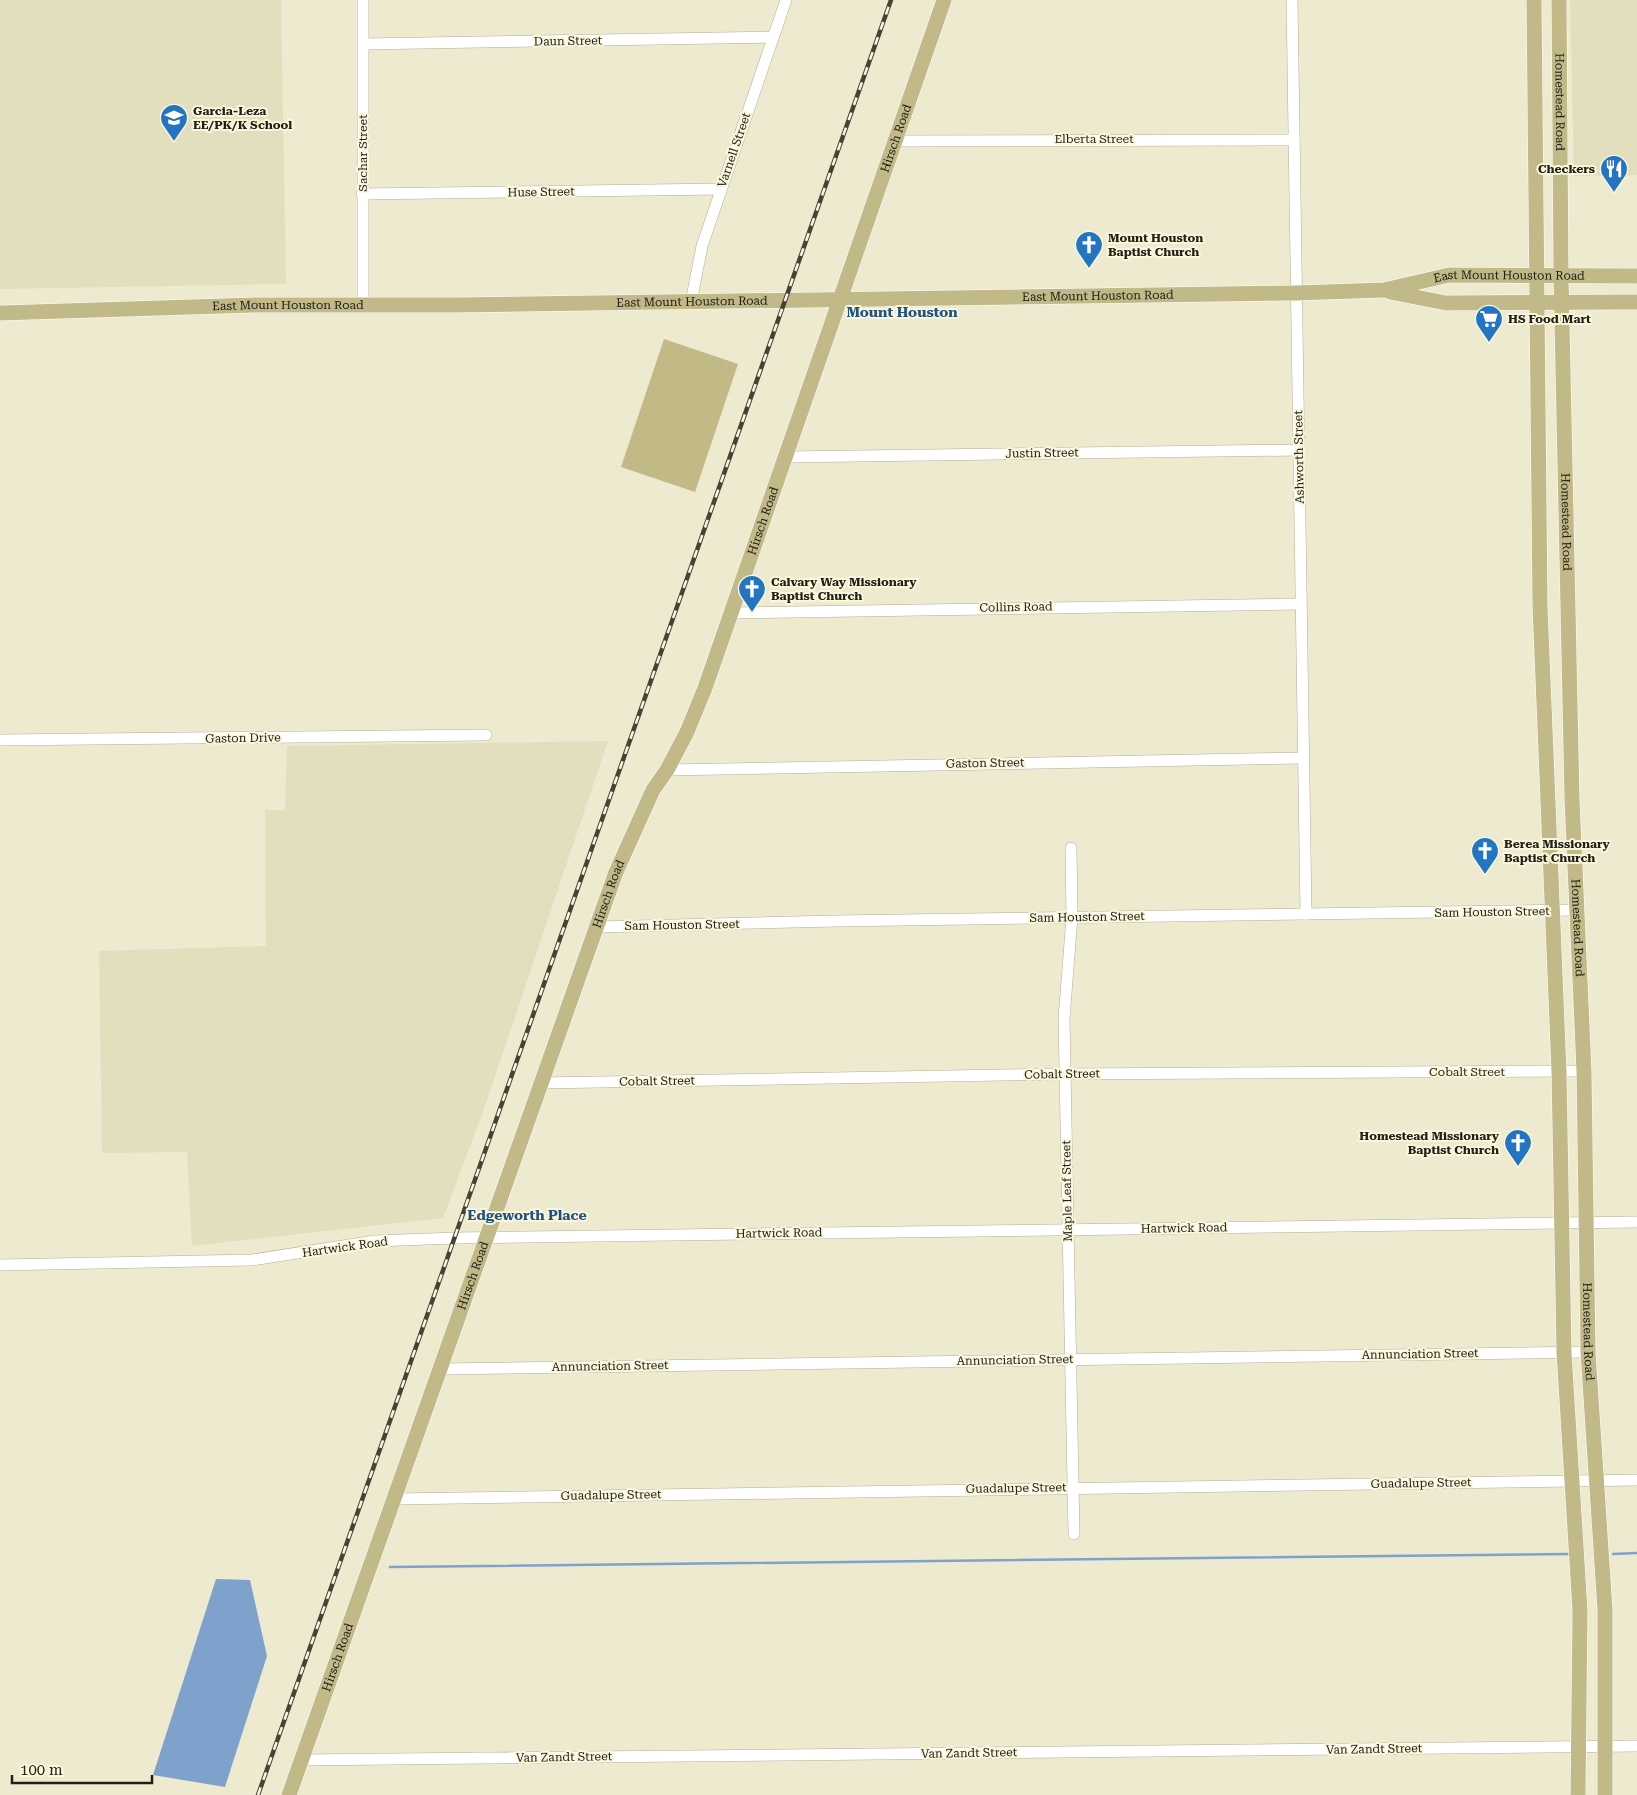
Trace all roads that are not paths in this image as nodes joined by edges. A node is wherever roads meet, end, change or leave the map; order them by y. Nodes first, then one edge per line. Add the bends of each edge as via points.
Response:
1 (363, 0) edge
2 (786, 0) edge
3 (944, 0) edge
4 (1292, 0) edge
5 (1534, 0) edge
6 (1559, 0) edge
7 (773, 37) junction
8 (364, 44) junction
9 (1560, 77) junction
10 (1535, 80) junction
11 (895, 140) junction
12 (1294, 140) junction
13 (720, 190) junction
14 (362, 194) junction
15 (1537, 275) junction
16 (1561, 275) junction
17 (1635, 276) edge
18 (1384, 290) junction
19 (1296, 293) junction
20 (841, 299) junction
21 (691, 302) junction
22 (1635, 302) edge
23 (1536, 303) junction
24 (1562, 303) junction
25 (363, 306) junction
26 (0, 312) edge
27 (1298, 450) junction
28 (786, 457) junction
29 (1565, 464) junction
30 (1539, 466) junction
31 (1301, 604) junction
32 (1568, 605) junction
33 (1540, 606) junction
34 (732, 613) junction
35 (486, 735) dead end
36 (0, 740) edge
37 (1303, 758) junction
38 (1571, 765) junction
39 (667, 770) junction
40 (1546, 770) junction
41 (1070, 848) dead end
42 (1577, 910) junction
43 (1551, 911) junction
44 (1306, 914) junction
45 (1072, 917) junction
46 (597, 928) junction
47 (1584, 1071) junction
48 (1559, 1072) junction
49 (1065, 1074) junction
50 (540, 1083) junction
51 (1637, 1222) edge
52 (1560, 1224) junction
53 (1586, 1224) junction
54 (1068, 1229) junction
55 (487, 1237) junction
56 (0, 1265) edge
57 (1564, 1352) junction
58 (1588, 1352) junction
59 (1070, 1359) junction
60 (442, 1369) junction
61 (1637, 1480) edge
62 (1573, 1481) junction
63 (1597, 1481) junction
64 (1073, 1487) junction
65 (394, 1499) junction
66 (1074, 1534) dead end
67 (1580, 1610) junction
68 (1605, 1610) junction
69 (1578, 1746) junction
70 (1604, 1746) junction
71 (1637, 1746) edge
72 (301, 1760) junction
73 (289, 1795) edge
74 (1578, 1795) edge
75 (1605, 1795) edge

1 - 8 street, Sachar Street
2 - 7 street, Varnell Street
3 - 11 main road, Hirsch Road
4 - 12 street, Ashworth Street
5 - 10 main road, Homestead Road
6 - 9 main road, Homestead Road
7 - 8 street, Daun Street
7 - 13 street, Varnell Street
8 - 14 street, Sachar Street
9 - 10 main road
9 - 16 main road, Homestead Road
10 - 15 main road, Homestead Road
11 - 12 street, Elberta Street
11 - 20 main road, Hirsch Road
12 - 19 street, Ashworth Street
13 - 14 street, Huse Street
13 - 21 street, Varnell Street via 702,246
14 - 25 street, Sachar Street
15 - 16 main road, East Mount Houston Road
15 - 18 main road, East Mount Houston Road via 1449,275
15 - 23 main road, Homestead Road
16 - 17 main road, East Mount Houston Road
16 - 24 main road, Homestead Road
17 - 22 main road
18 - 19 main road, East Mount Houston Road
18 - 23 main road, East Mount Houston Road via 1446,303
19 - 20 main road, East Mount Houston Road
19 - 27 street, Ashworth Street
20 - 21 main road, East Mount Houston Road
20 - 28 main road, Hirsch Road
21 - 25 main road, East Mount Houston Road
22 - 24 main road, East Mount Houston Road
23 - 24 main road, East Mount Houston Road
23 - 30 main road, Homestead Road
24 - 29 main road, Homestead Road
25 - 26 main road, East Mount Houston Road via 255,305
27 - 28 street, Justin Street
27 - 31 street, Ashworth Street
28 - 34 main road, Hirsch Road
29 - 30 main road
29 - 32 main road, Homestead Road
30 - 33 main road, Homestead Road
31 - 34 street, Collins Road
31 - 37 street, Ashworth Street
32 - 33 main road
32 - 38 main road, Homestead Road
33 - 40 main road, Homestead Road
34 - 39 main road, Hirsch Road via 690,724
35 - 36 street, Gaston Drive
37 - 39 street, Gaston Street
37 - 44 street, Ashworth Street
38 - 40 main road
38 - 42 main road, Homestead Road
39 - 46 main road, Hirsch Road via 636,825
40 - 43 main road, Homestead Road
41 - 45 street, Maple Leaf Street
42 - 43 street, Sam Houston Street
42 - 47 main road, Homestead Road
43 - 44 street, Sam Houston Street
43 - 48 main road, Homestead Road
44 - 45 street, Sam Houston Street
45 - 46 street, Sam Houston Street
45 - 49 street, Maple Leaf Street via 1064,1019
46 - 50 main road, Hirsch Road
47 - 48 street, Cobalt Street
47 - 53 main road, Homestead Road
48 - 49 street, Cobalt Street
48 - 52 main road, Homestead Road
49 - 50 street, Cobalt Street
49 - 54 street, Maple Leaf Street
50 - 55 main road, Hirsch Road
51 - 53 street, Hartwick Road
52 - 53 street, Hartwick Road
52 - 54 street, Hartwick Road
52 - 57 main road, Homestead Road
53 - 58 main road, Homestead Road
54 - 55 street, Hartwick Road
54 - 59 street, Maple Leaf Street
55 - 56 street, Hartwick Road via 375,1240 252,1260
55 - 60 main road, Hirsch Road
57 - 58 street, Annunciation Street
57 - 59 street, Annunciation Street
57 - 62 main road, Homestead Road
58 - 63 main road, Homestead Road
59 - 60 street, Annunciation Street
59 - 64 street, Maple Leaf Street
60 - 65 main road, Hirsch Road
61 - 63 street, Guadalupe Street
62 - 63 street, Guadalupe Street
62 - 64 street, Guadalupe Street
62 - 67 main road, Homestead Road
63 - 68 main road, Homestead Road
64 - 65 street, Guadalupe Street
64 - 66 street, Maple Leaf Street
65 - 72 main road, Hirsch Road
67 - 68 main road
67 - 69 main road, Homestead Road
68 - 70 main road, Homestead Road
69 - 70 street, Van Zandt Street
69 - 72 street, Van Zandt Street
69 - 74 main road, Homestead Road
70 - 71 street, Van Zandt Street
70 - 75 main road, Homestead Road
72 - 73 main road, Hirsch Road

